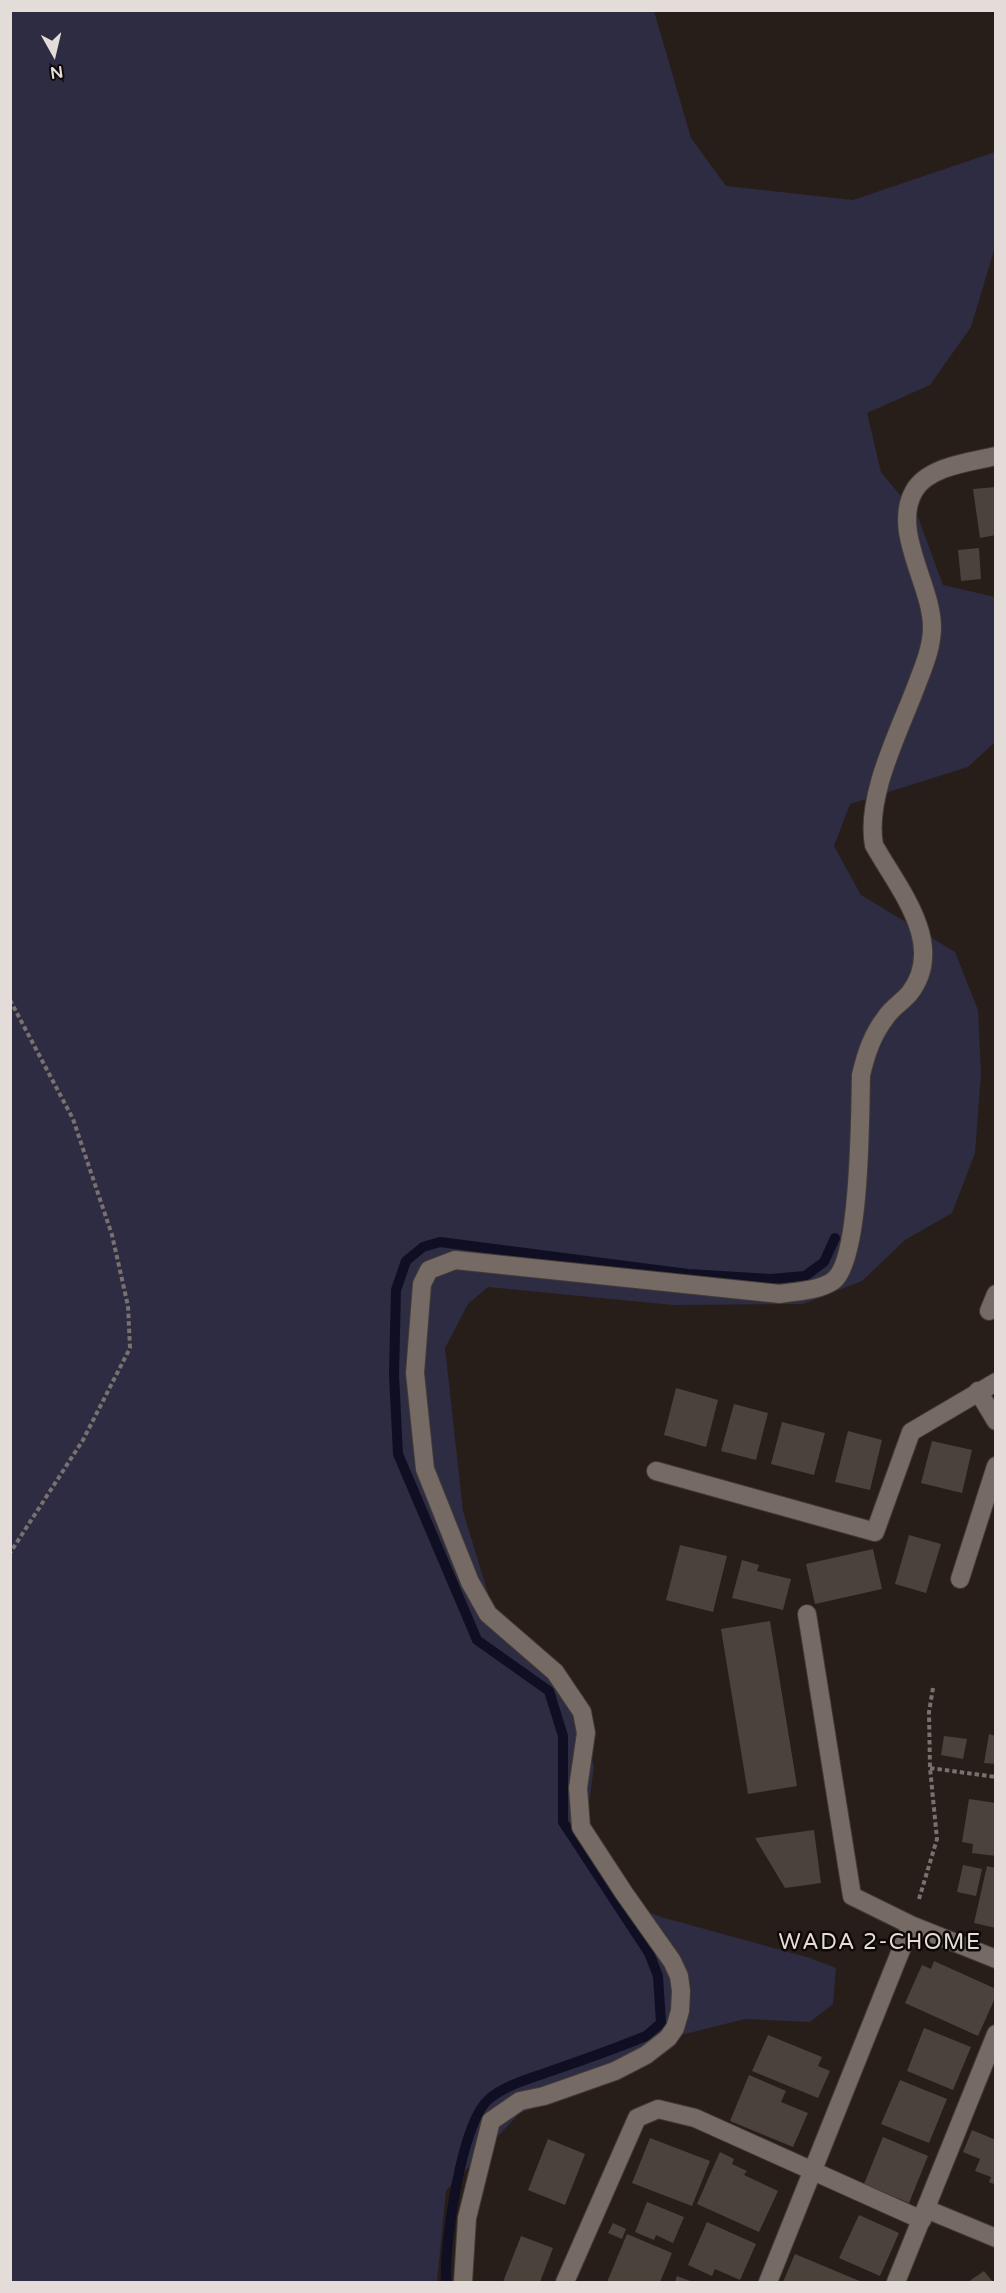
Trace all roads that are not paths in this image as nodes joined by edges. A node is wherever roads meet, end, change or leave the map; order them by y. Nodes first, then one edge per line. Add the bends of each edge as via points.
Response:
1 (996, 456) edge
2 (996, 1382) edge
3 (978, 1391) junction
4 (996, 1421) edge
5 (996, 1466) edge
6 (656, 1471) dead end
7 (960, 1579) dead end
8 (807, 1614) dead end
9 (911, 1925) junction
10 (996, 1959) edge
11 (996, 2034) edge
12 (813, 2169) junction
13 (924, 2215) junction
14 (996, 2238) edge
15 (463, 2283) edge
16 (565, 2283) edge
17 (768, 2283) edge
18 (896, 2283) edge

1 - 15 street via 937,472 915,489 906,520 930,605 932,628 929,655 880,784 872,833 874,844 914,912 922,963 909,994 887,1016 871,1040 865,1058 854,1230 843,1270 819,1288 780,1294 455,1260 429,1270 422,1284 415,1373 420,1438 429,1480 470,1582 488,1614 555,1672 582,1712 586,1733 578,1788 581,1827 672,1960 681,1991 675,2028 646,2055 615,2071 520,2101 491,2121 467,2218
2 - 3 street
3 - 4 street
3 - 6 street via 911,1432 875,1532
5 - 7 street
8 - 9 street via 852,1896
9 - 10 street
9 - 12 street
11 - 13 street
12 - 13 street
12 - 16 street via 695,2118 658,2109 637,2118
12 - 17 street
13 - 14 street
13 - 18 street

